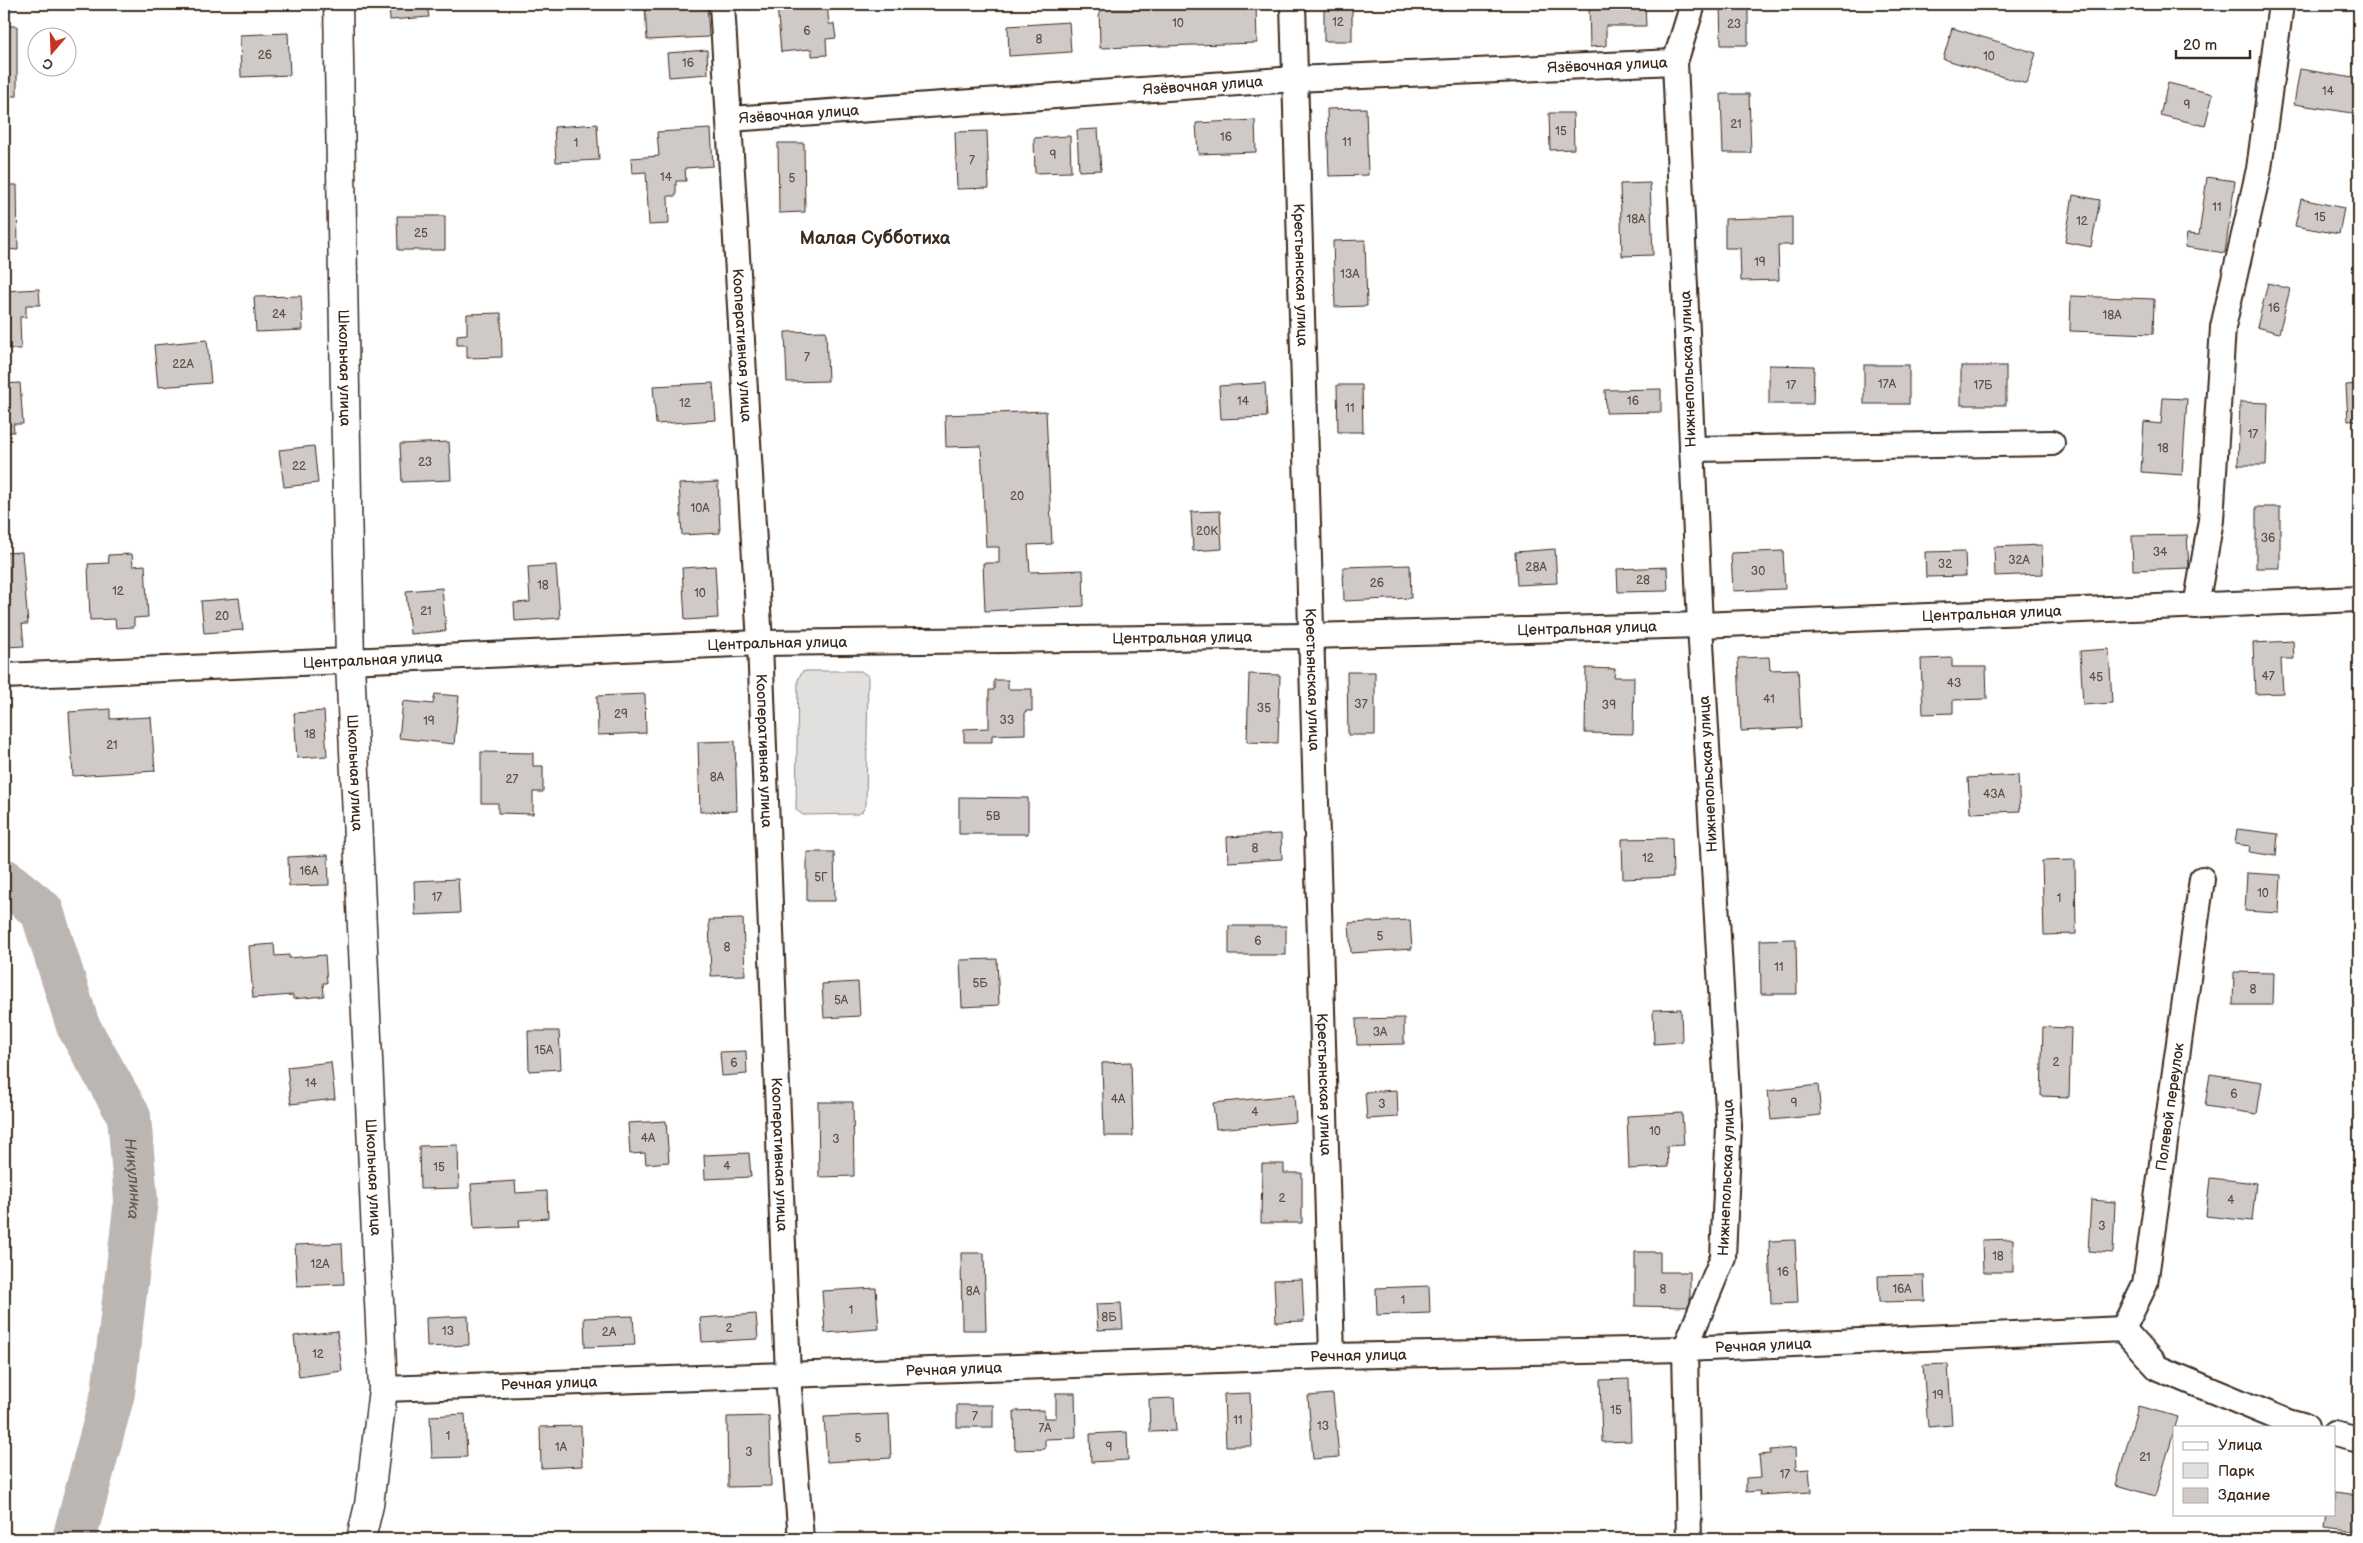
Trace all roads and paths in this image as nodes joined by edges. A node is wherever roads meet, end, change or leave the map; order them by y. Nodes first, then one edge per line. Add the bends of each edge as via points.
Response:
1 (338, 4) edge
2 (722, 4) edge
3 (1293, 4) edge
4 (1693, 4) edge
5 (2281, 4) edge
6 (1675, 62) junction
7 (1295, 79) junction
8 (730, 119) junction
9 (2052, 443) dead end
10 (1692, 449) junction
11 (2359, 600) edge
12 (2196, 606) junction
13 (1700, 625) junction
14 (1310, 636) junction
15 (760, 643) junction
16 (350, 663) junction
17 (4, 676) edge
18 (2202, 879) dead end
19 (2123, 1329) junction
20 (1685, 1349) junction
21 (1332, 1356) junction
22 (788, 1376) junction
23 (383, 1389) junction
24 (2302, 1426) edge
25 (2336, 1434) edge
26 (2359, 1440) edge
27 (361, 1539) edge
28 (800, 1539) edge
29 (1688, 1539) edge

1 - 16 street, Школьная улица
2 - 8 street, Кооперативная улица
3 - 7 street, Крестьянская улица
4 - 6 street, Нижнепольская улица
5 - 12 street via 2259,169 2222,327 2211,520
6 - 7 street, Язёвочная улица
6 - 10 street, Нижнепольская улица
7 - 8 street, Язёвочная улица
7 - 14 street, Крестьянская улица
8 - 15 street, Кооперативная улица
9 - 10 street
10 - 13 street, Нижнепольская улица
11 - 12 street, Центральная улица
12 - 13 street, Центральная улица
13 - 14 street, Центральная улица
13 - 20 street, Нижнепольская улица via 1729,1126 1723,1257
14 - 15 street, Центральная улица
14 - 21 street, Крестьянская улица
15 - 16 street, Центральная улица
15 - 22 street, Кооперативная улица
16 - 17 street, Центральная улица
16 - 23 street, Школьная улица
18 - 19 street, Полевой переулок via 2145,1284
19 - 20 street, Речная улица
19 - 24 street via 2158,1368
20 - 21 street, Речная улица
20 - 29 street, Нижнепольская улица
21 - 22 street, Речная улица
22 - 23 street, Речная улица
22 - 28 street, Кооперативная улица
23 - 27 street, Школьная улица via 369,1505
25 - 26 street

